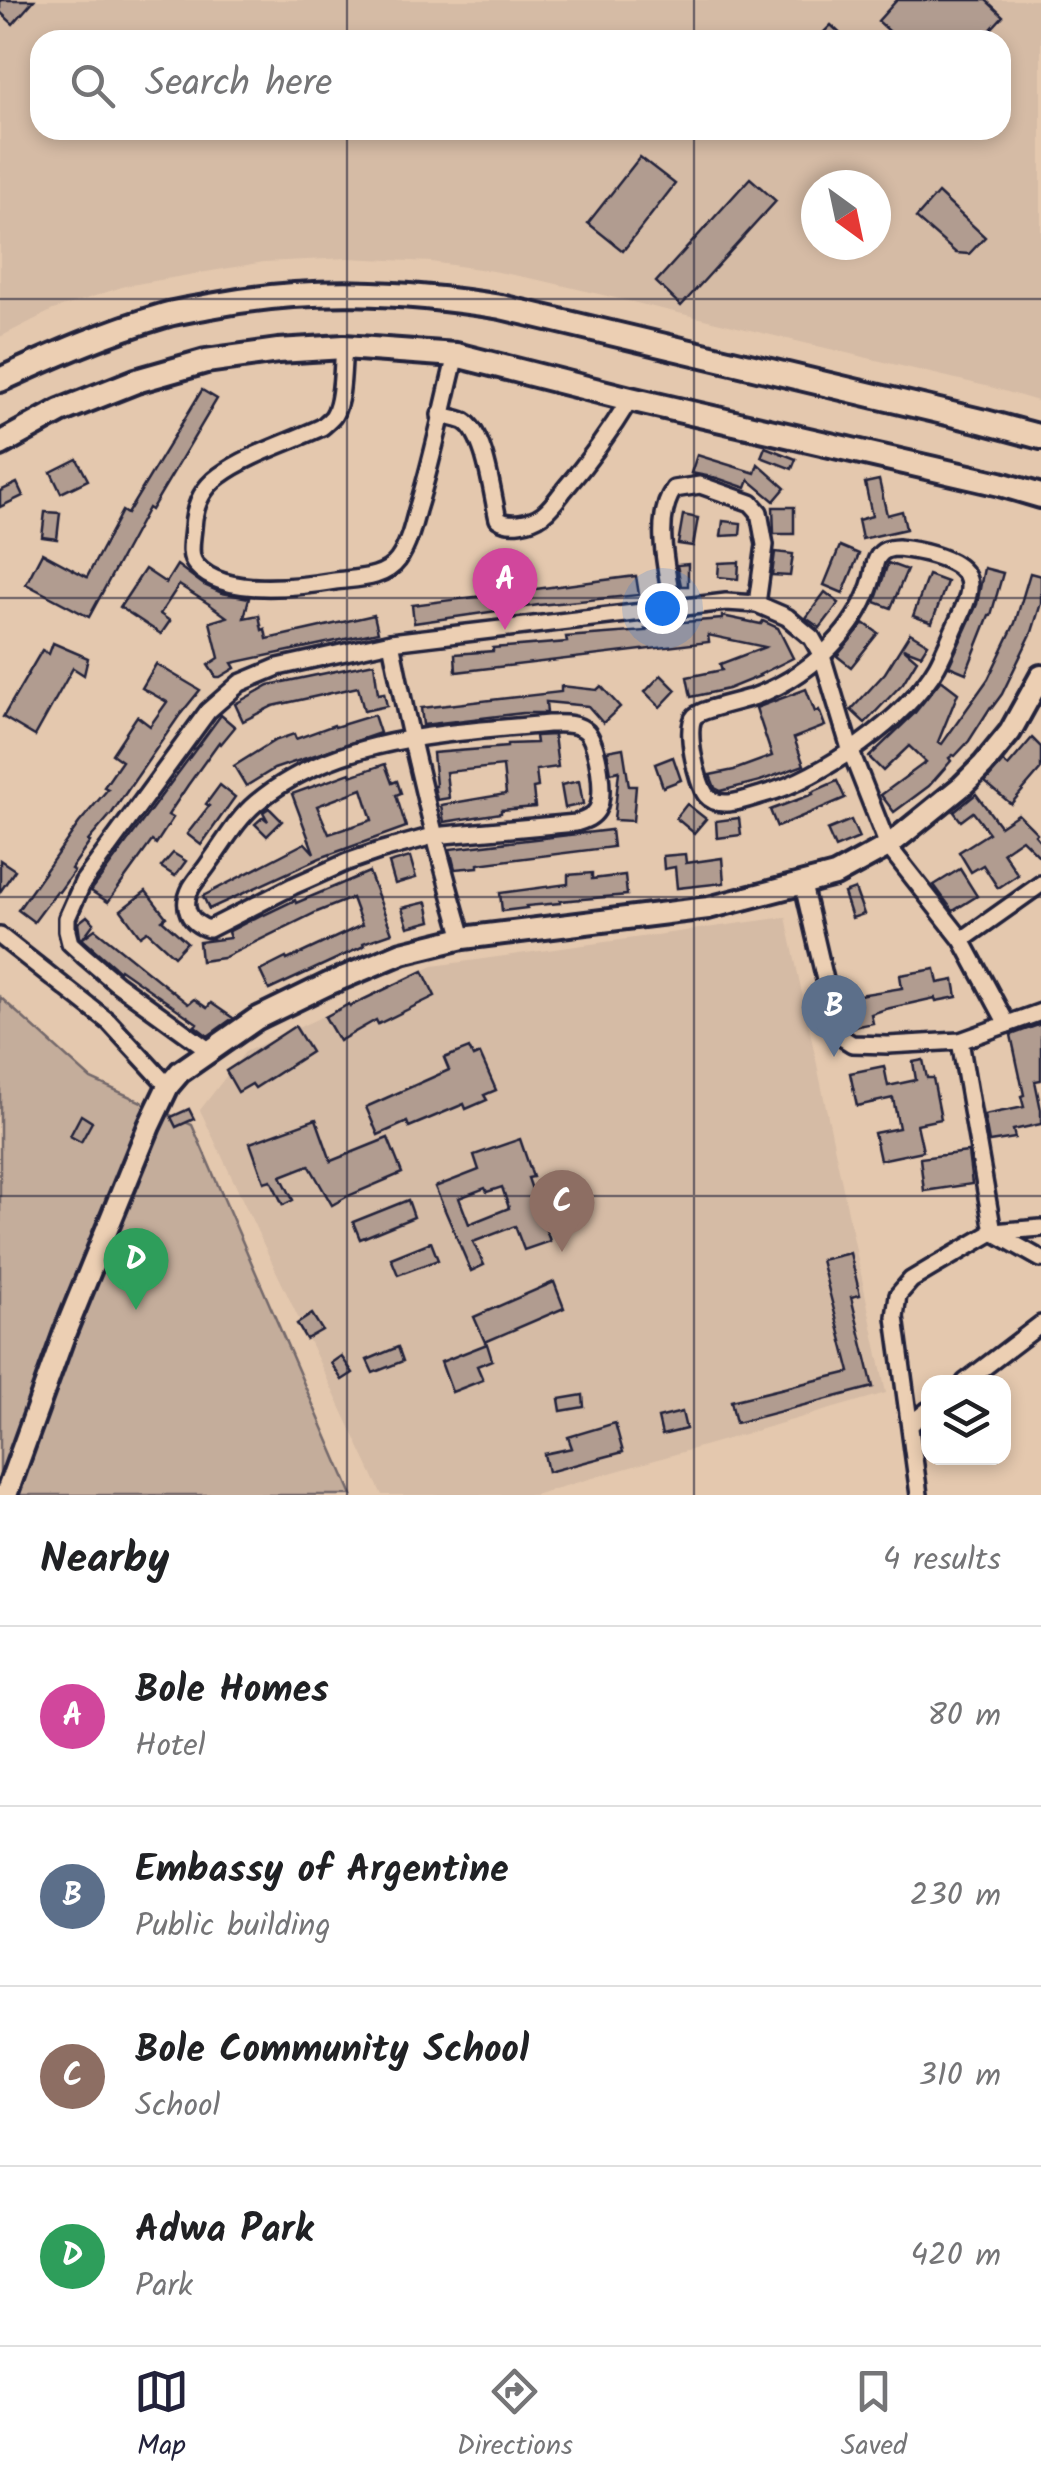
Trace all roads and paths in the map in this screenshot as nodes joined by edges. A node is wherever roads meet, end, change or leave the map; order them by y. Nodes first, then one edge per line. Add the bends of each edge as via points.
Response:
1 (344, 347) junction
2 (456, 355) junction
3 (0, 380) edge
4 (630, 399) junction
5 (440, 415) junction
6 (1041, 437) edge
7 (0, 444) edge
8 (1041, 496) edge
9 (757, 604) junction
10 (672, 609) junction
11 (391, 642) junction
12 (822, 656) junction
13 (1041, 676) edge
14 (410, 738) junction
15 (851, 752) junction
16 (434, 836) junction
17 (888, 846) junction
18 (1041, 884) edge
19 (803, 885) junction
20 (0, 936) edge
21 (463, 938) junction
22 (962, 940) junction
23 (1041, 1012) edge
24 (1006, 1024) junction
25 (960, 1041) junction
26 (210, 1051) junction
27 (168, 1086) junction
28 (1041, 1228) edge
29 (993, 1232) junction
30 (1041, 1259) edge
31 (1041, 1324) edge
32 (973, 1375) edge
33 (921, 1416) edge
34 (911, 1424) junction
35 (6, 1495) edge
36 (919, 1495) edge

1 - 2 main road
1 - 5 street via 330,420 230,468 203,492 193,519 192,556 209,576 248,587 293,588 375,575 396,564 427,479
1 - 7 main road via 278,350 188,366 60,411
2 - 4 main road
2 - 5 street
3 - 6 main road via 71,346 168,314 252,298 349,292 501,307
4 - 5 street via 546,512 505,524 472,428
4 - 8 main road
9 - 10 street
9 - 10 street via 765,545 759,512 700,484 674,489 666,500 662,521
9 - 12 street via 787,616
10 - 11 street
11 - 14 street
11 - 26 street via 240,683 208,711 71,904 70,943
12 - 15 street
12 - 15 street via 774,688 694,717 693,754 705,794 722,804 769,793
12 - 15 street via 854,617 887,549 947,560 968,576 965,605 936,668 900,712
13 - 17 street via 983,765
14 - 16 street
14 - 16 street via 572,724 586,731 596,751 601,798 590,818
14 - 16 street via 313,768 254,804 192,888 186,909 209,928 347,862
15 - 17 street
16 - 21 street
17 - 19 street
17 - 22 street
18 - 22 street
19 - 21 street via 708,908
19 - 25 street via 844,1039 888,1045
20 - 27 street via 109,1022
21 - 26 street via 328,984
22 - 24 street
23 - 24 street
24 - 25 street
25 - 29 street
26 - 27 street
27 - 35 street
28 - 29 street
29 - 30 street
29 - 34 street via 911,1280 898,1295 895,1317
31 - 32 street
33 - 34 street
34 - 36 street

